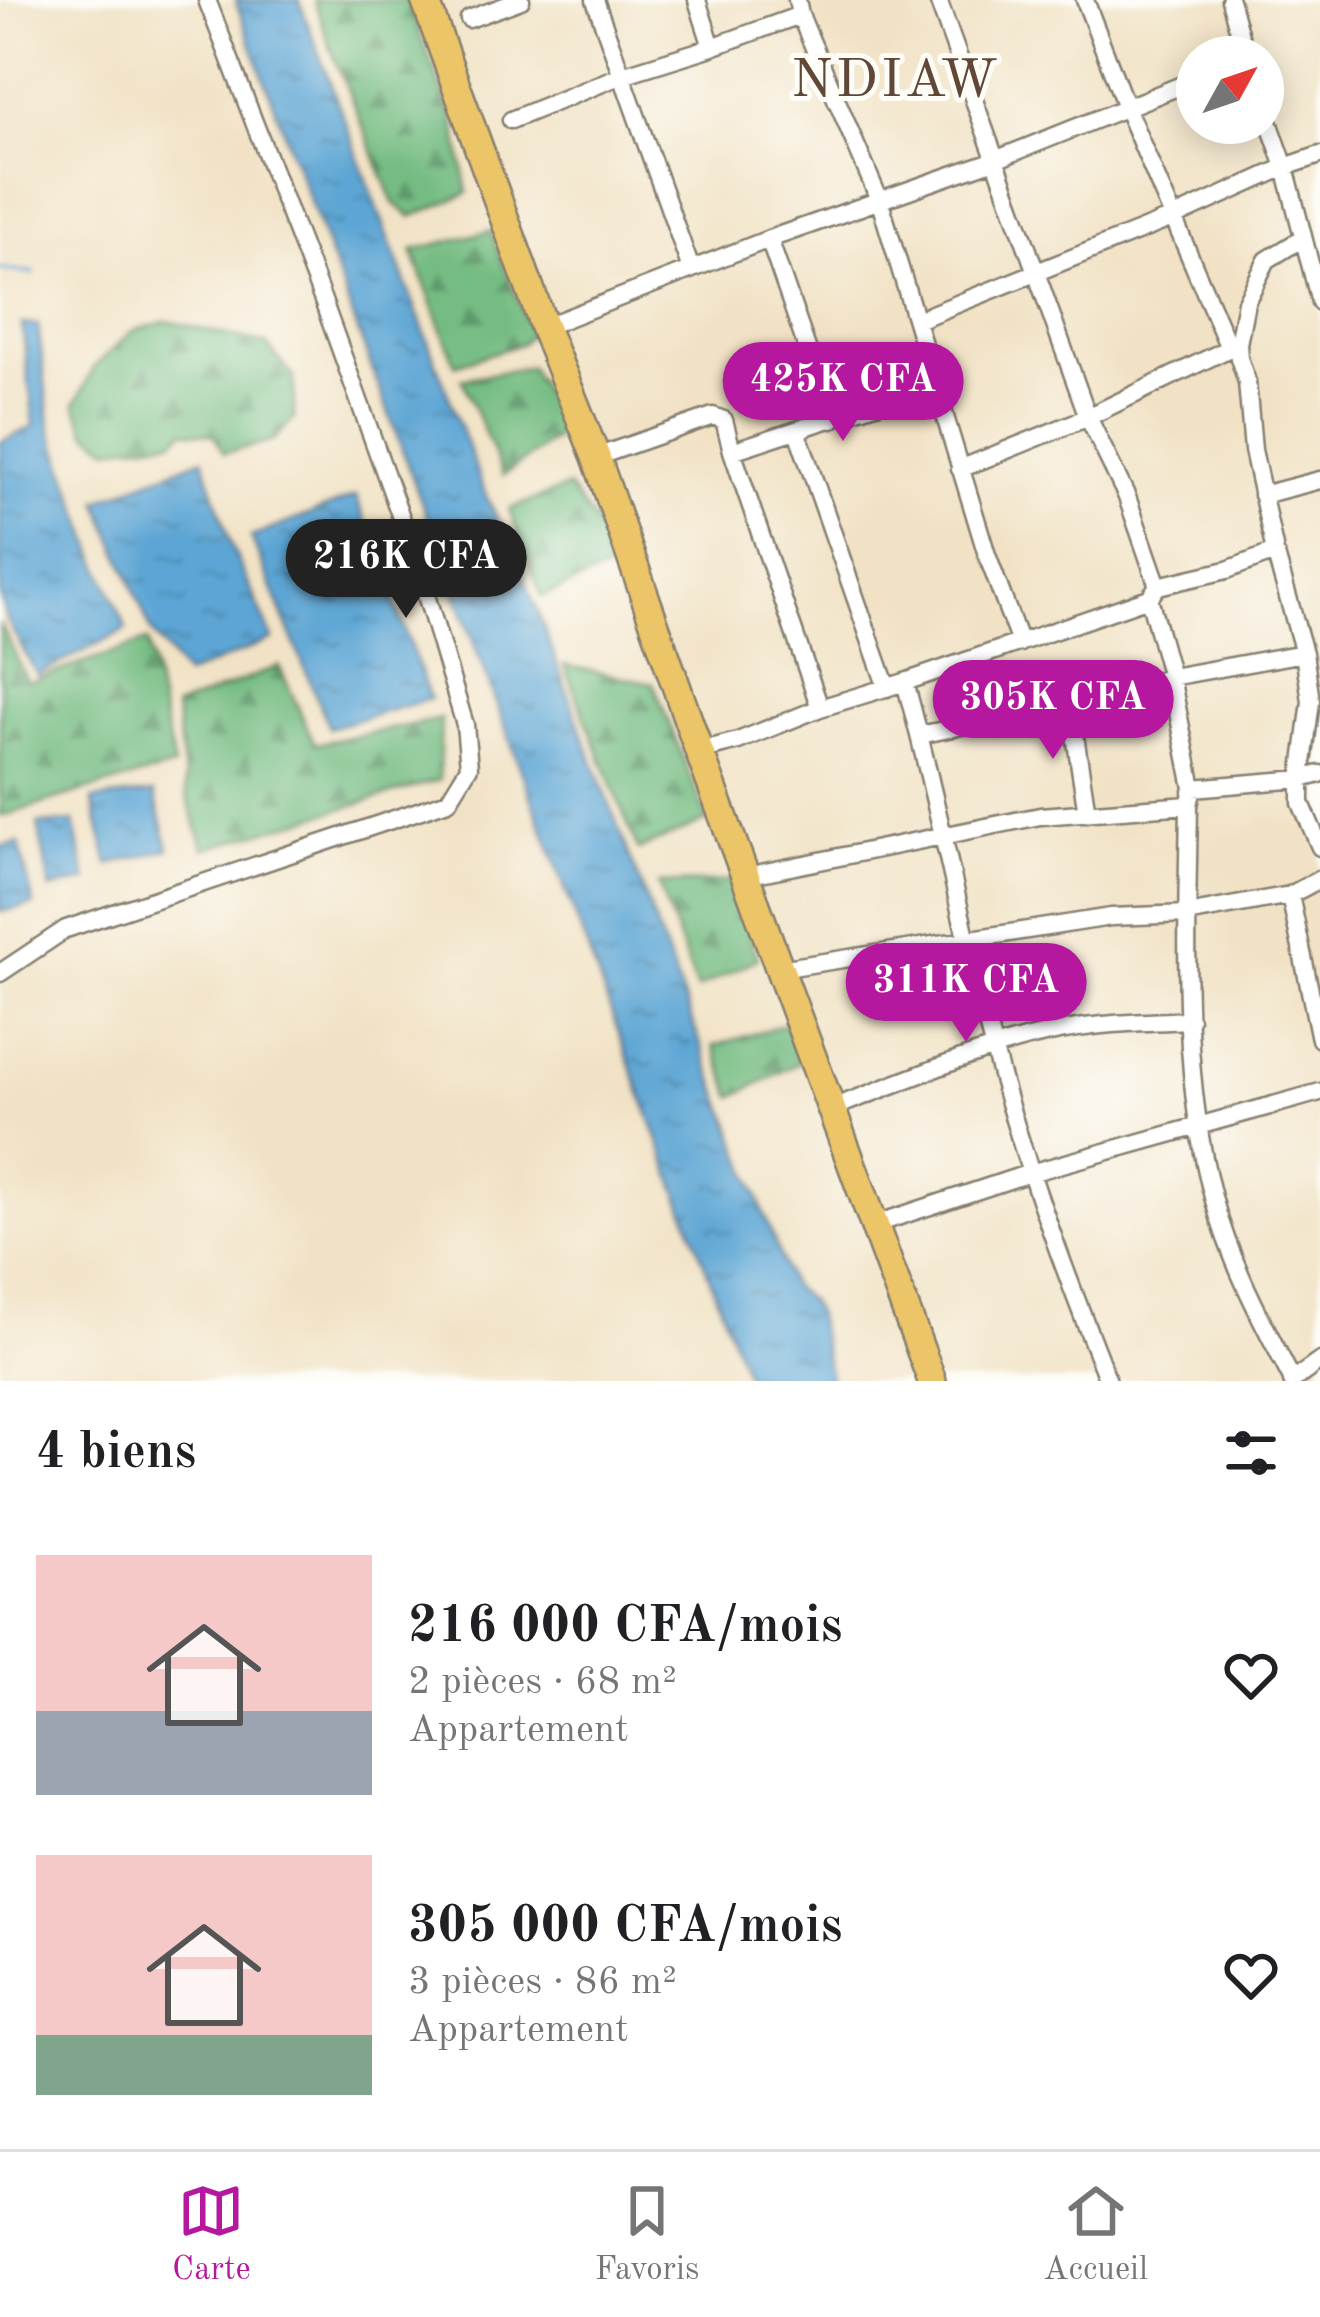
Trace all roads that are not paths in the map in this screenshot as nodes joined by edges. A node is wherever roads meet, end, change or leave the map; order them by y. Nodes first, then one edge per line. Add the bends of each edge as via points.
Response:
1 (207, 0) edge
2 (425, 0) edge
3 (521, 0) edge
4 (596, 0) edge
5 (697, 0) edge
6 (938, 0) edge
7 (1085, 0) edge
8 (1230, 0) edge
9 (798, 8) edge
10 (469, 20) dead end
11 (1240, 36) edge
12 (712, 47) junction
13 (622, 75) junction
14 (1176, 87) edge
15 (1126, 107) junction
16 (511, 120) dead end
17 (1277, 144) edge
18 (1320, 155) edge
19 (995, 160) junction
20 (1285, 167) junction
21 (879, 199) junction
22 (1172, 218) junction
23 (1303, 238) junction
24 (769, 239) junction
25 (1314, 263) edge
26 (692, 269) junction
27 (1035, 273) junction
28 (1320, 302) edge
29 (917, 320) junction
30 (544, 327) junction
31 (1233, 346) junction
32 (937, 385) junction
33 (1088, 417) junction
34 (832, 420) junction
35 (797, 430) junction
36 (732, 452) junction
37 (596, 457) junction
38 (961, 470) junction
39 (1320, 480) edge
40 (1262, 495) junction
41 (1275, 552) junction
42 (1154, 592) junction
43 (1020, 643) junction
44 (1304, 653) junction
45 (1171, 676) junction
46 (896, 685) junction
47 (1070, 703) junction
48 (820, 708) junction
49 (920, 735) junction
50 (699, 751) junction
51 (1320, 774) edge
52 (1301, 779) junction
53 (1191, 797) junction
54 (1087, 813) junction
55 (944, 833) junction
56 (1320, 848) edge
57 (746, 876) junction
58 (1320, 879) edge
59 (1290, 895) junction
60 (1187, 914) junction
61 (968, 939) junction
62 (779, 969) junction
63 (0, 973) edge
64 (1190, 1020) junction
65 (1320, 1040) edge
66 (994, 1049) junction
67 (1320, 1092) edge
68 (830, 1109) junction
69 (1198, 1126) junction
70 (1030, 1173) junction
71 (873, 1226) junction
72 (1320, 1361) edge
73 (932, 1381) edge
74 (1108, 1381) edge
75 (1292, 1381) edge

1 - 63 street via 411,545 465,725 469,767 448,801 66,929
2 - 30 main road
3 - 10 street
4 - 13 street
5 - 12 street
6 - 19 street
7 - 15 street
8 - 11 street
9 - 12 street
9 - 21 street
12 - 13 street
13 - 16 street
13 - 26 street
14 - 15 street
15 - 19 street
15 - 22 street
17 - 20 street
18 - 20 street
19 - 21 street
19 - 27 street
20 - 22 street
20 - 23 street
21 - 24 street
21 - 29 street
22 - 27 street
22 - 31 street
23 - 25 street
23 - 31 street via 1268,260
24 - 26 street
24 - 34 street
25 - 28 street
26 - 30 street
27 - 29 street
27 - 33 street
29 - 32 street
30 - 37 main road
31 - 33 street
31 - 40 street via 1247,382
32 - 34 street
32 - 38 street
33 - 38 street
33 - 42 street via 1127,497
34 - 35 street
35 - 36 street
35 - 46 street
36 - 37 street via 726,424 713,416
36 - 48 street
37 - 50 main road
38 - 43 street
39 - 40 street
40 - 41 street
41 - 42 street
41 - 44 street
42 - 43 street
42 - 45 street
43 - 46 street
44 - 45 street
44 - 52 street via 1311,701
45 - 47 street
45 - 53 street
46 - 48 street
46 - 49 street
47 - 49 street
47 - 54 street
48 - 50 street
49 - 55 street
50 - 57 main road
51 - 52 street
52 - 53 street
52 - 56 street via 1301,803
53 - 54 street
53 - 60 street
54 - 55 street
55 - 57 street
55 - 61 street
57 - 62 main road
58 - 59 street
59 - 60 street
59 - 65 street
60 - 61 street via 1111,916
60 - 64 street
61 - 62 street
61 - 66 street
62 - 68 main road
64 - 66 street via 1110,1023
64 - 69 street
66 - 68 street
66 - 70 street
67 - 69 street
68 - 71 main road
69 - 70 street
69 - 75 street via 1242,1280
70 - 71 street
70 - 74 street
71 - 73 main road
72 - 75 street

